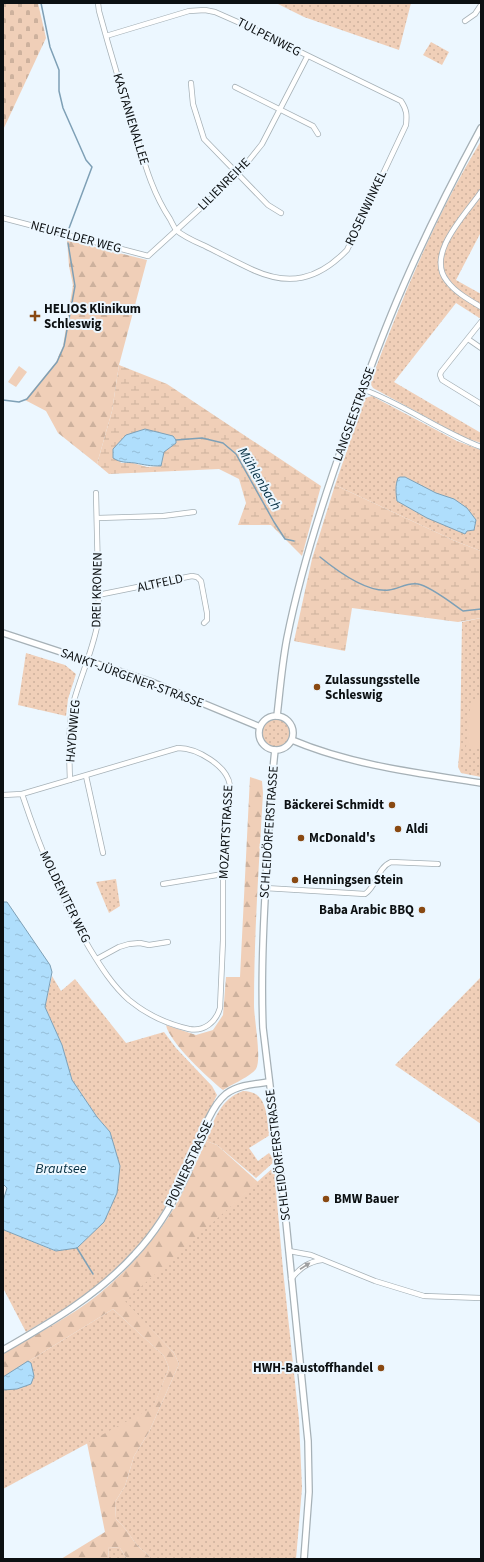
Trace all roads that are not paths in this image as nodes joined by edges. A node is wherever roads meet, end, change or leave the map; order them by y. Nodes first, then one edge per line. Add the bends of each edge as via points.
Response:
1 (98, 3) edge
2 (481, 4) edge
3 (465, 21) dead end
4 (106, 36) junction
5 (307, 57) junction
6 (191, 83) dead end
7 (235, 87) dead end
8 (280, 109) junction
9 (406, 125) joint
10 (481, 128) edge
11 (318, 134) dead end
12 (238, 174) junction
13 (481, 192) edge
14 (280, 212) dead end
15 (3, 218) edge
16 (176, 230) junction
17 (148, 256) joint
18 (481, 307) edge
19 (481, 322) edge
20 (468, 339) junction
21 (481, 348) edge
22 (362, 389) junction
23 (481, 404) edge
24 (481, 447) edge
25 (96, 492) dead end
26 (194, 512) dead end
27 (98, 518) junction
28 (98, 595) junction
29 (204, 623) dead end
30 (3, 633) edge
31 (87, 661) junction
32 (277, 716) junction
33 (260, 727) junction
34 (292, 740) junction
35 (275, 750) junction
36 (86, 776) junction
37 (70, 780) junction
38 (481, 783) edge
39 (22, 794) junction
40 (3, 796) edge
41 (103, 853) dead end
42 (438, 864) dead end
43 (223, 874) junction
44 (163, 884) dead end
45 (265, 888) junction
46 (168, 942) dead end
47 (96, 959) junction
48 (178, 1026) joint
49 (269, 1082) junction
50 (289, 1251) junction
51 (322, 1260) junction
52 (291, 1279) junction
53 (481, 1298) edge
54 (3, 1350) edge
55 (304, 1559) edge

1 - 4 street, KASTANIENALLEE
2 - 3 street via 475,14
4 - 5 street, TULPENWEG via 190,11 205,10 225,16
4 - 16 street, KASTANIENALLEE via 152,185
5 - 8 street, LILIENREIHE
5 - 9 street, TULPENWEG via 401,102 407,115
6 - 12 street via 193,104 204,139
7 - 8 street
8 - 11 street via 313,126
8 - 12 street, LILIENREIHE via 262,144
9 - 16 street, ROSENWINKEL via 347,250 336,261 316,273 291,279 269,276
10 - 22 street, LANGSEESTRASSE via 416,257
12 - 14 street via 268,205
12 - 16 street, LILIENREIHE
13 - 18 street via 442,249 440,265 446,281 457,292
15 - 17 street, NEUFELDER WEG
16 - 17 street, LILIENREIHE
19 - 20 street
20 - 21 street
20 - 23 street via 440,376 442,380
22 - 24 street via 462,440
22 - 32 street, LANGSEESTRASSE via 329,482 306,560 287,639
25 - 27 street, DREI KRONEN
26 - 27 street via 163,516
27 - 28 street, DREI KRONEN
28 - 29 street, ALTFELD via 197,577 201,581 207,613 207,620
28 - 31 street, DREI KRONEN via 97,631
30 - 31 street, SANKT-JÜRGENER-STRASSE
31 - 33 street, SANKT-JÜRGENER-STRASSE via 149,681
31 - 37 street, HAYDNWEG via 73,705 69,753
32 - 33 street via 266,719
32 - 34 street via 291,724
33 - 35 street via 262,742
34 - 35 street via 285,748
34 - 38 street via 326,753 363,762
35 - 45 street, SCHLEIDÖRFERSTRASSE
36 - 37 street, MOZARTSTRASSE
36 - 41 street
36 - 43 street, MOZARTSTRASSE via 178,748 203,754 226,773 230,786
37 - 39 street, MOZARTSTRASSE
39 - 40 street
39 - 47 street, MOLDENITER WEG via 60,894
42 - 45 street via 391,862 384,865 370,891 364,894
43 - 44 street
43 - 48 street, MOZARTSTRASSE via 223,940 218,1016 212,1023 199,1030
45 - 49 street, SCHLEIDÖRFERSTRASSE via 262,1002
46 - 47 street via 149,945 140,942 129,944
47 - 48 street, MOLDENITER WEG via 128,999 159,1019
49 - 50 street, SCHLEIDÖRFERSTRASSE
49 - 54 street, PIONIERSTRASSE via 237,1088 225,1095 216,1106 185,1179 165,1216 136,1254 98,1289
50 - 51 street
50 - 52 street, SCHLEIDÖRFERSTRASSE
52 -> 51 street via 312,1261
51 - 53 street via 375,1281 424,1296
52 - 55 street, SCHLEIDÖRFERSTRASSE via 308,1441 309,1492

